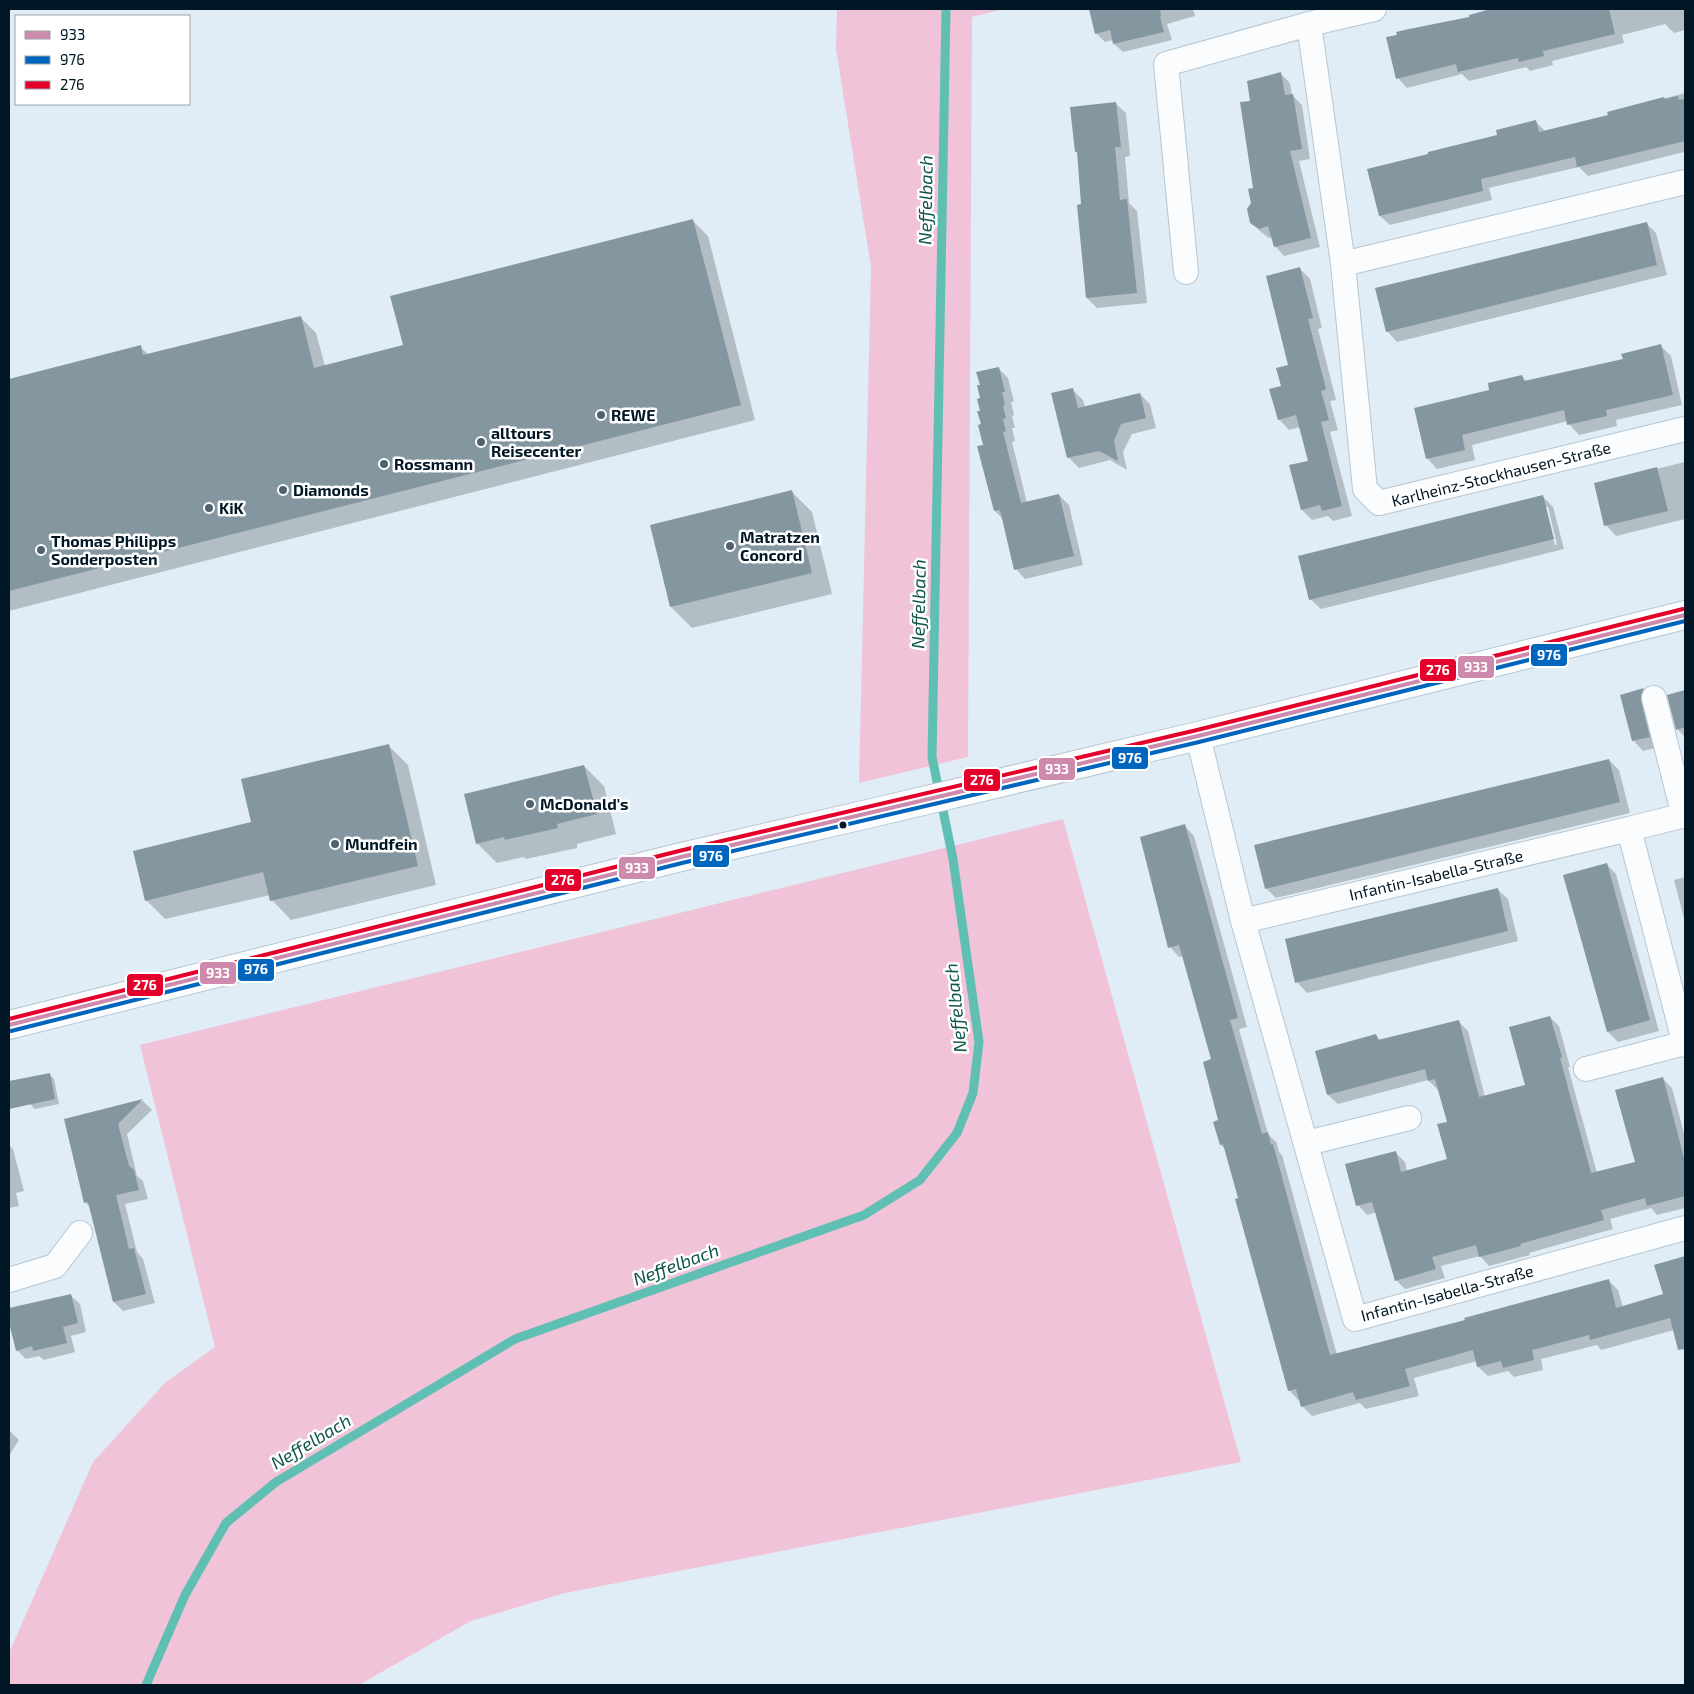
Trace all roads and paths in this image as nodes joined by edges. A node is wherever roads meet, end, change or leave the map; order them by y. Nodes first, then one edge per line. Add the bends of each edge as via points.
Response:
1 (1374, 9) edge
2 (1309, 24) junction
3 (1685, 182) edge
4 (1343, 264) junction
5 (1186, 272) dead end
6 (1685, 429) edge
7 (1685, 615) edge
8 (1654, 698) dead end
9 (1198, 736) junction
10 (1684, 816) edge
11 (1629, 829) junction
12 (1243, 921) junction
13 (9, 1025) edge
14 (1685, 1044) edge
15 (1586, 1069) dead end
16 (1409, 1118) dead end
17 (1307, 1143) junction
18 (1685, 1228) edge
19 (80, 1233) dead end
20 (9, 1280) edge

1 - 2 street
2 - 4 street, Karlheinz-Stockhausen-Straße
2 - 5 street via 1166,64
3 - 4 street
4 - 6 street, Karlheinz-Stockhausen-Straße via 1366,489 1379,503
7 - 9 street
8 - 10 street, Infantin-Isabella-Straße
9 - 12 street, Infantin-Isabella-Straße
9 - 13 street via 681,857
10 - 11 street, Infantin-Isabella-Straße
11 - 12 street, Infantin-Isabella-Straße
11 - 14 street
12 - 17 street, Infantin-Isabella-Straße
14 - 15 street
16 - 17 street
17 - 18 street, Infantin-Isabella-Straße via 1355,1319
19 - 20 street via 55,1266

